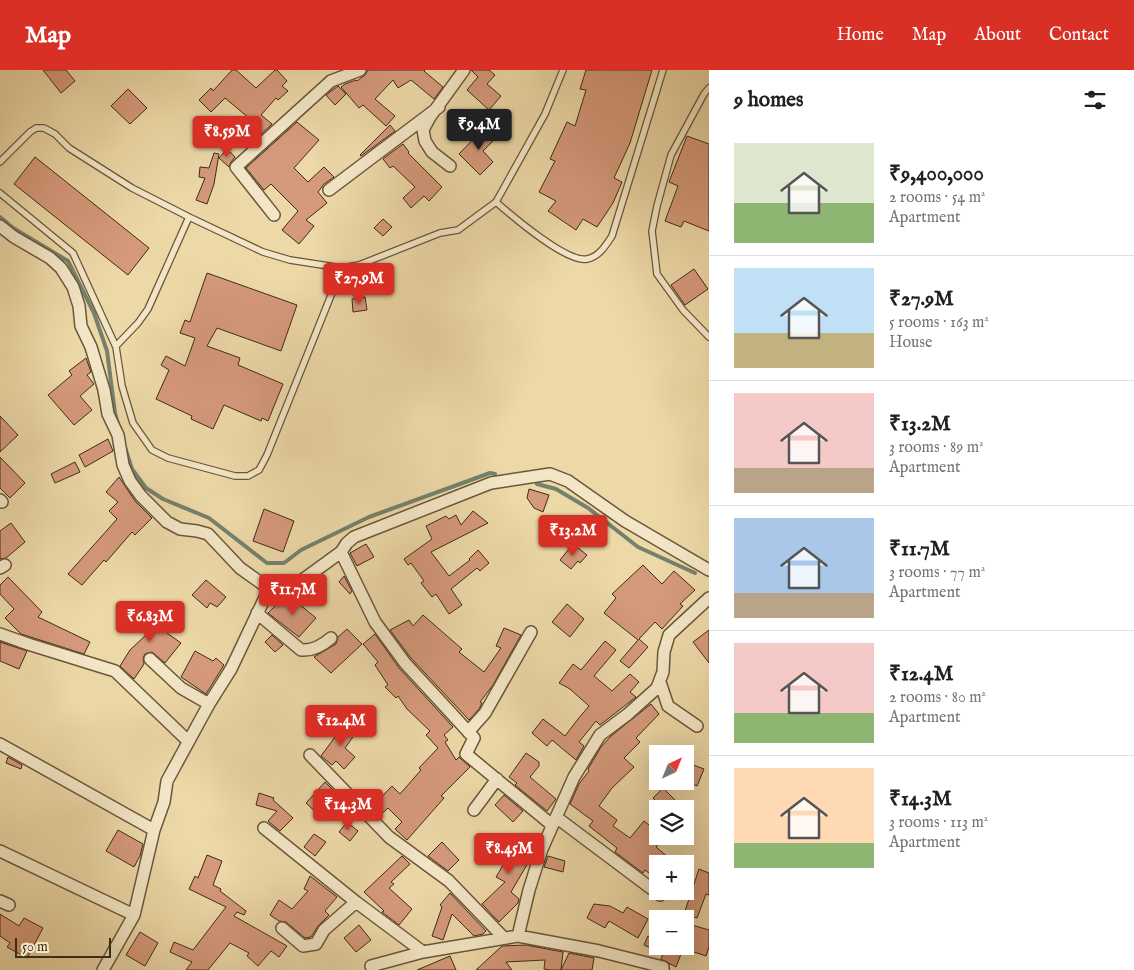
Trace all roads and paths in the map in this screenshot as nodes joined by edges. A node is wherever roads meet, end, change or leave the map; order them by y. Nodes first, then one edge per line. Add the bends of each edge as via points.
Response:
1 (464, 70) edge
2 (563, 70) edge
3 (663, 70) edge
4 (355, 71) edge
5 (709, 88) edge
6 (439, 107) junction
7 (0, 162) edge
8 (450, 166) dead end
9 (329, 190) dead end
10 (0, 193) edge
11 (496, 202) junction
12 (274, 215) dead end
13 (188, 217) junction
14 (0, 226) edge
15 (342, 268) junction
16 (709, 337) edge
17 (116, 346) junction
18 (341, 552) junction
19 (709, 570) edge
20 (269, 589) junction
21 (708, 601) edge
22 (257, 613) junction
23 (531, 632) dead end
24 (0, 634) edge
25 (331, 638) dead end
26 (150, 659) dead end
27 (660, 682) junction
28 (209, 704) junction
29 (697, 726) dead end
30 (468, 732) junction
31 (188, 741) junction
32 (0, 744) edge
33 (310, 755) dead end
34 (498, 779) junction
35 (474, 810) dead end
36 (554, 821) junction
37 (264, 828) dead end
38 (154, 830) junction
39 (0, 852) edge
40 (649, 887) edge
41 (356, 902) junction
42 (134, 915) junction
43 (282, 928) dead end
44 (518, 936) junction
45 (504, 938) junction
46 (424, 952) junction
47 (103, 970) edge
48 (373, 970) edge
49 (662, 970) edge

1 - 6 street
2 - 11 lane via 545,114
3 - 11 lane via 612,236 604,249 586,260 569,256 524,226
4 - 12 street via 331,80 236,167
5 - 16 lane via 671,155 652,231 657,274 682,310
6 - 8 street via 423,130 425,141 432,152
6 - 9 street
7 - 13 lane via 30,132 44,128 132,188
10 - 17 lane via 73,252
11 - 15 lane via 458,230 440,233 359,265
13 - 15 lane via 263,252
13 - 17 lane via 148,309
14 - 20 street via 50,258 73,287 81,326 91,347 130,482 167,522 180,529 208,534 240,568
15 - 17 lane via 267,455 259,470 248,476 235,476 178,461 152,450 132,423
18 - 19 street via 354,537 491,483 550,474 568,481 625,521
18 - 20 street via 286,592 275,593
18 - 30 street via 375,622 405,663
20 - 22 street
21 - 27 street via 669,635
22 - 25 street via 302,650 307,651
22 - 28 street via 231,669
23 - 30 street via 485,713
24 - 31 street via 115,672
26 - 28 street via 180,688
27 - 29 street via 668,706
27 - 36 street via 628,714 600,735 574,777
28 - 31 street
30 - 34 street via 474,738 466,754
31 - 38 street via 167,782
32 - 38 street
33 - 45 street via 389,837 449,881
34 - 35 street
34 - 36 street
36 - 40 street
36 - 44 street via 542,849
37 - 41 street
38 - 42 street
39 - 42 street
41 - 43 street via 324,930 316,944 303,946
41 - 46 street
42 - 47 street
44 - 45 street
44 - 49 street via 599,951 663,967
45 - 46 street
46 - 48 street via 372,966

